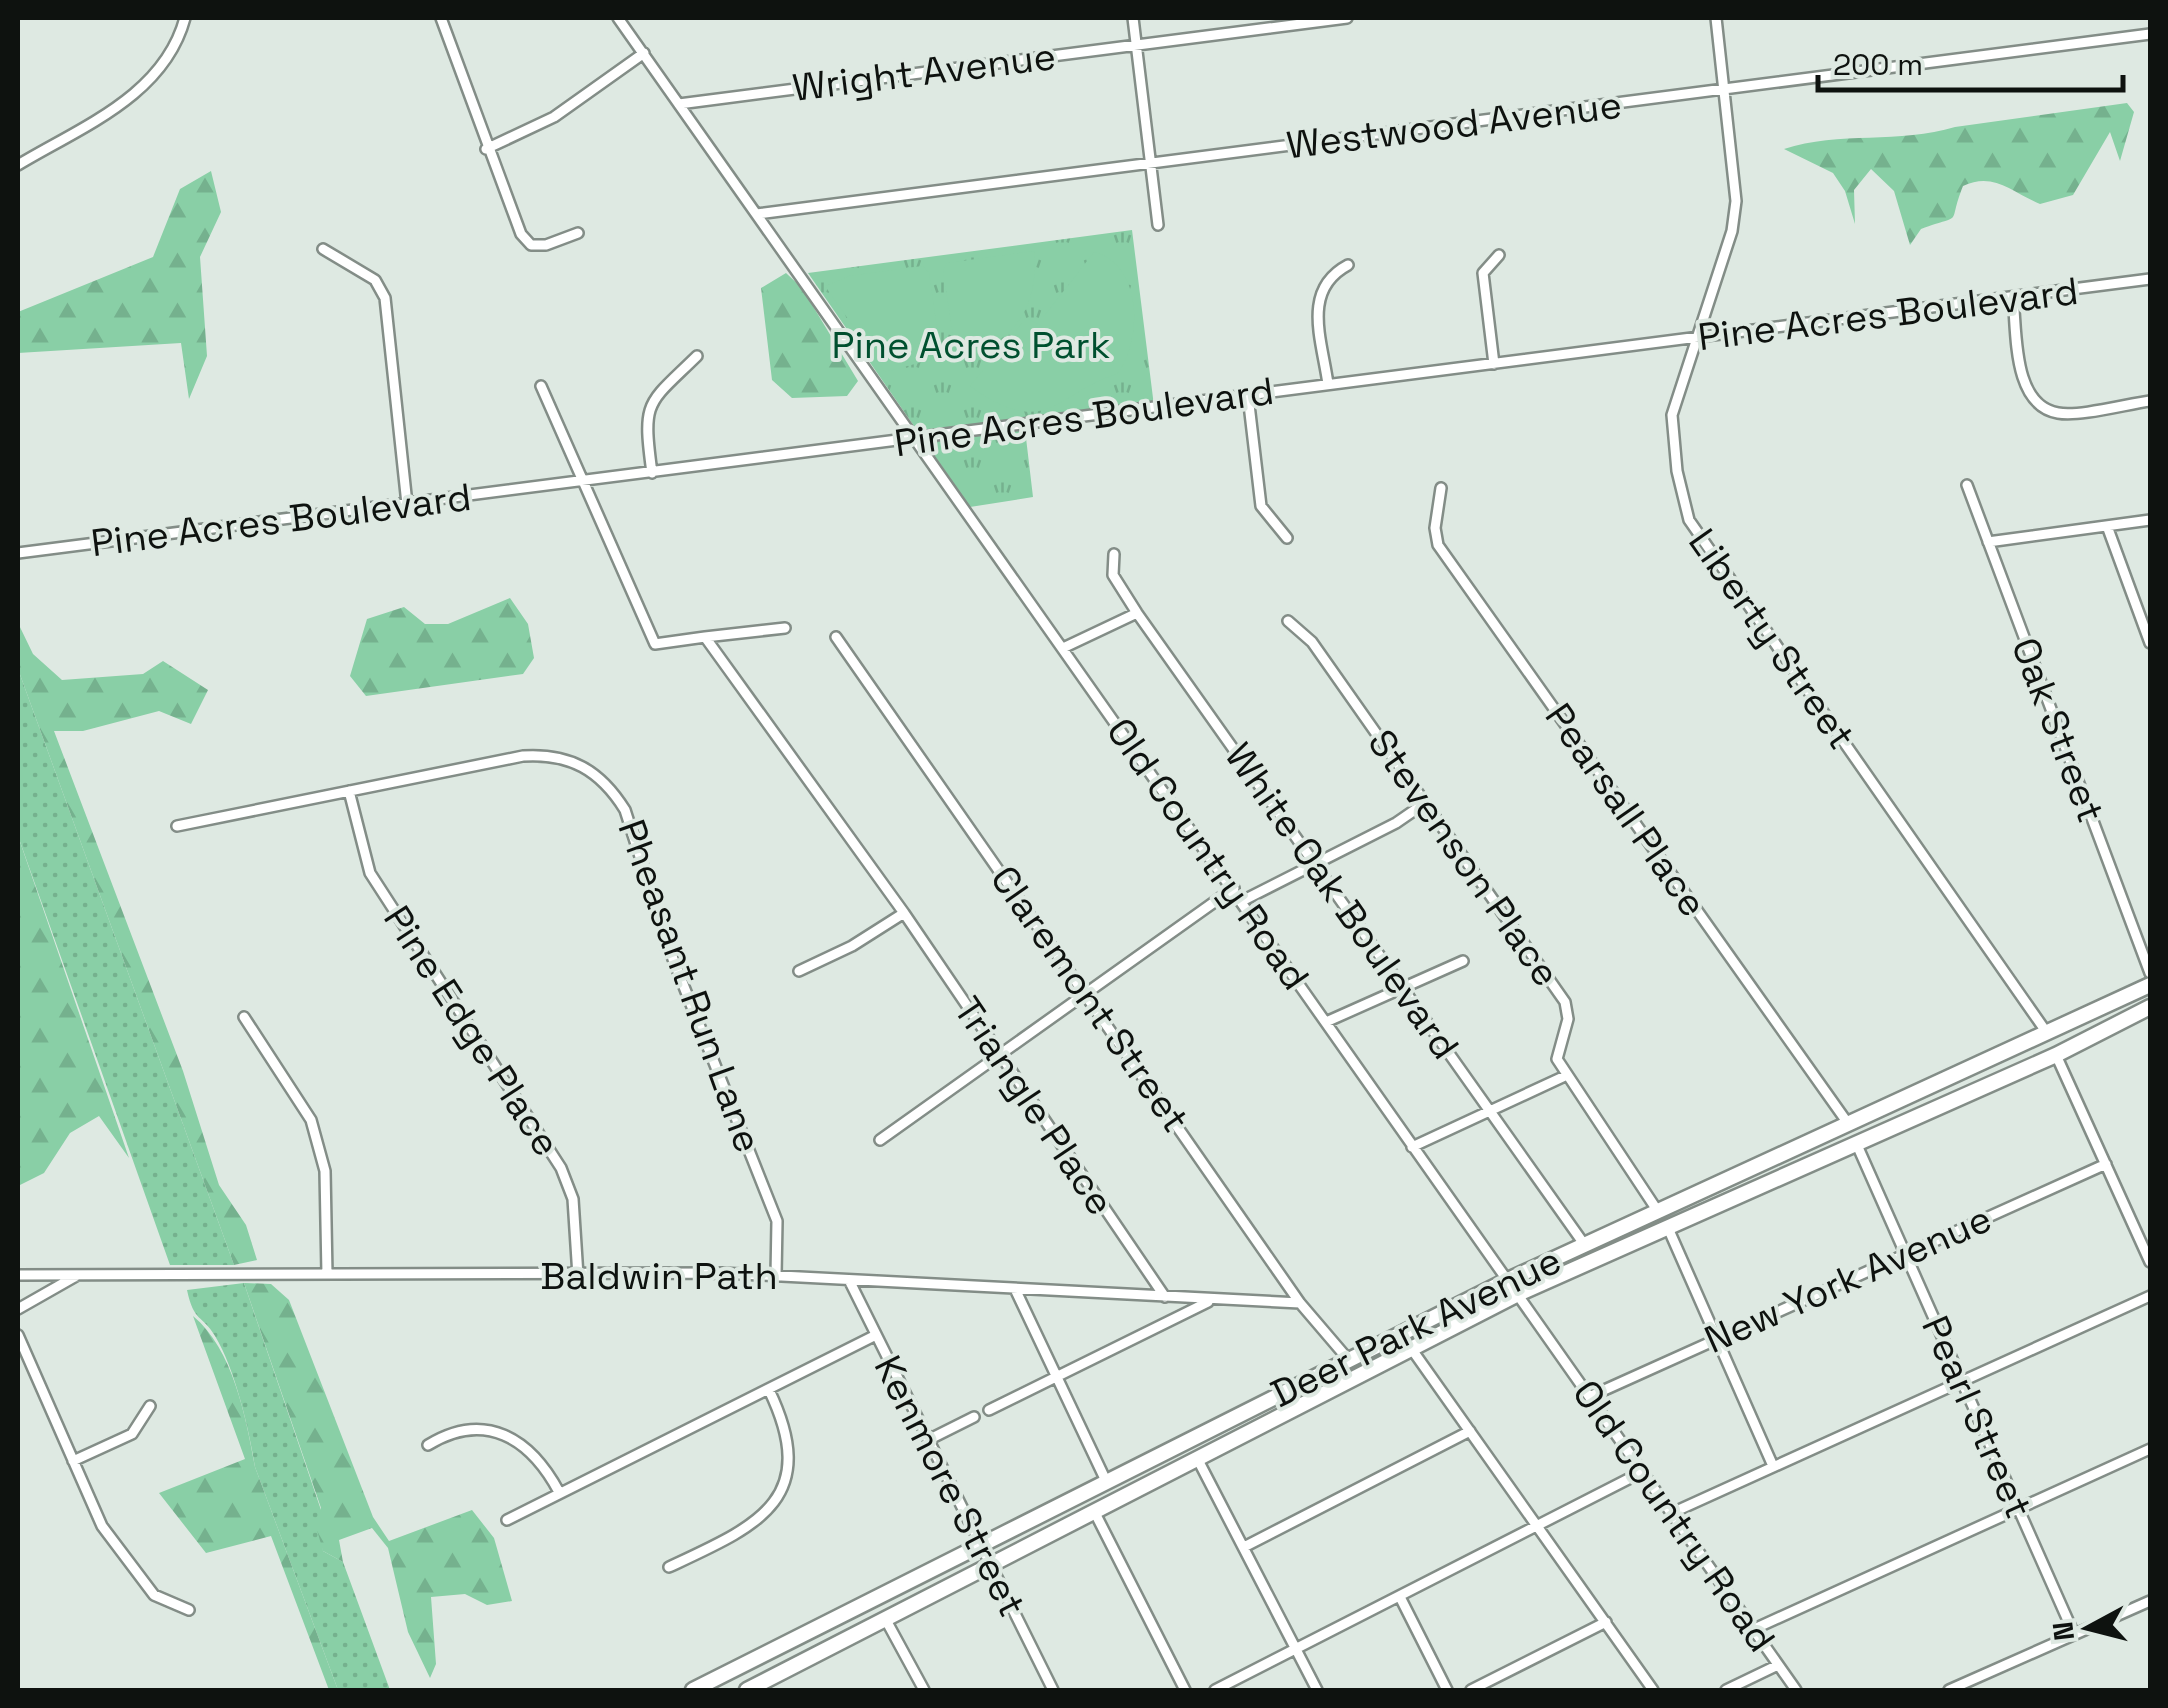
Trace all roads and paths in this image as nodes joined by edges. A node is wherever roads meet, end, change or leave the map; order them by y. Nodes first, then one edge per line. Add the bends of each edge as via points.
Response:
1 (185, 18) edge
2 (441, 18) edge
3 (618, 18) edge
4 (1133, 18) edge
5 (1347, 18) edge
6 (1716, 18) edge
7 (2150, 34) edge
8 (1136, 44) junction
9 (644, 52) junction
10 (1724, 91) junction
11 (679, 104) junction
12 (486, 150) junction
13 (1150, 164) junction
14 (18, 165) edge
15 (756, 214) junction
16 (1158, 226) dead end
17 (578, 233) dead end
18 (323, 249) dead end
19 (1499, 255) dead end
20 (1348, 265) dead end
21 (2150, 279) edge
22 (2013, 298) junction
23 (1695, 340) junction
24 (696, 356) dead end
25 (1494, 364) junction
26 (1328, 384) junction
27 (541, 386) dead end
28 (1248, 396) junction
29 (2150, 401) edge
30 (918, 440) junction
31 (652, 472) junction
32 (580, 482) junction
33 (1966, 486) dead end
34 (1441, 488) dead end
35 (407, 504) junction
36 (2150, 520) edge
37 (2107, 526) junction
38 (1287, 538) dead end
39 (1988, 542) junction
40 (18, 553) edge
41 (1114, 554) dead end
42 (1137, 613) junction
43 (1288, 621) dead end
44 (785, 628) dead end
45 (706, 637) junction
46 (836, 637) dead end
47 (2150, 643) edge
48 (1063, 648) junction
49 (349, 791) junction
50 (1425, 803) junction
51 (177, 826) dead end
52 (1315, 864) junction
53 (1234, 888) junction
54 (1242, 900) junction
55 (904, 914) junction
56 (1463, 962) dead end
57 (799, 971) dead end
58 (2150, 973) edge
59 (2150, 984) edge
60 (1404, 990) junction
61 (1084, 992) junction
62 (2150, 1007) edge
63 (244, 1017) dead end
64 (1326, 1022) junction
65 (2047, 1033) junction
66 (998, 1053) junction
67 (2056, 1055) junction
68 (1565, 1076) junction
69 (1492, 1112) junction
70 (1848, 1122) junction
71 (880, 1140) dead end
72 (1857, 1145) junction
73 (1412, 1147) junction
74 (2106, 1164) junction
75 (1657, 1210) junction
76 (1668, 1228) junction
77 (1584, 1244) junction
78 (1904, 1254) junction
79 (2150, 1262) edge
80 (78, 1274) junction
81 (327, 1274) junction
82 (18, 1275) edge
83 (578, 1276) junction
84 (776, 1276) junction
85 (850, 1280) junction
86 (1508, 1280) junction
87 (1016, 1292) junction
88 (1518, 1294) junction
89 (2150, 1296) edge
90 (1165, 1297) junction
91 (1210, 1300) junction
92 (1300, 1303) junction
93 (18, 1309) edge
94 (18, 1335) edge
95 (874, 1336) junction
96 (1714, 1339) junction
97 (1413, 1351) junction
98 (1347, 1358) junction
99 (1055, 1377) junction
100 (1961, 1381) junction
101 (769, 1390) junction
102 (1591, 1396) junction
103 (150, 1406) dead end
104 (989, 1410) dead end
105 (974, 1416) dead end
106 (1470, 1431) junction
107 (928, 1440) junction
108 (428, 1445) dead end
109 (2150, 1449) edge
110 (1198, 1460) junction
111 (73, 1461) junction
112 (1773, 1466) junction
113 (1644, 1471) junction
114 (1107, 1482) junction
115 (559, 1492) junction
116 (2016, 1508) junction
117 (1674, 1512) junction
118 (1095, 1513) junction
119 (508, 1520) dead end
120 (1538, 1527) junction
121 (981, 1546) junction
122 (1244, 1548) junction
123 (991, 1566) junction
124 (669, 1567) dead end
125 (1400, 1597) junction
126 (2150, 1601) edge
127 (189, 1610) dead end
128 (887, 1622) junction
129 (1606, 1622) junction
130 (1754, 1629) junction
131 (2074, 1634) junction
132 (1296, 1650) junction
133 (1778, 1665) junction
134 (1974, 1685) edge
135 (693, 1690) edge
136 (746, 1690) edge
137 (924, 1690) edge
138 (1053, 1690) edge
139 (1185, 1690) edge
140 (1214, 1690) edge
141 (1316, 1690) edge
142 (1447, 1690) edge
143 (1471, 1690) edge
144 (1654, 1690) edge
145 (1726, 1690) edge
146 (1796, 1690) edge
147 (1950, 1690) edge

1 - 14 street via 168,59 135,95
2 - 12 street
3 - 9 street, Old Country Road
4 - 8 street
5 - 8 street, Wright Avenue
6 - 10 street, Liberty Street
7 - 10 street, Westwood Avenue
8 - 11 street, Wright Avenue
8 - 13 street
9 - 11 street, Old Country Road
9 - 12 street via 554,116
10 - 13 street, Westwood Avenue
10 - 23 street, Liberty Street via 1736,201
11 - 15 street, Old Country Road
12 - 17 street via 531,245
13 - 15 street, Westwood Avenue
13 - 16 street
15 - 30 street, Old Country Road
18 - 35 street via 375,280 385,298
19 - 25 street via 1484,273
20 - 26 street via 1329,275 1317,298
21 - 22 street, Pine Acres Boulevard
22 - 23 street, Pine Acres Boulevard
22 - 29 street via 2023,380 2037,402 2058,413
23 - 25 street, Pine Acres Boulevard
23 - 65 street, Liberty Street via 1672,415 1689,520
24 - 31 street via 650,402
25 - 26 street, Pine Acres Boulevard
26 - 28 street, Pine Acres Boulevard
27 - 32 street
28 - 30 street, Pine Acres Boulevard
28 - 38 street via 1261,506
30 - 31 street, Pine Acres Boulevard
30 - 48 street, Old Country Road
31 - 32 street, Pine Acres Boulevard
32 - 35 street, Pine Acres Boulevard
32 - 45 street via 655,644
33 - 39 street, Oak Street
34 - 70 street, Pearsall Place via 1438,544
35 - 40 street, Pine Acres Boulevard
36 - 37 street
37 - 39 street
37 - 47 street
39 - 58 street, Oak Street
41 - 42 street, White Oak Boulevard via 1113,575
42 - 48 street
42 - 52 street, White Oak Boulevard
43 - 50 street, Stevenson Place via 1312,642
44 - 45 street
45 - 55 street, Triangle Place
46 - 61 street, Claremont Street
48 - 53 street, Old Country Road
49 - 51 street, Pheasant Run Lane
49 - 83 street, Pine Edge Place via 370,874 561,1168 574,1199
49 - 84 street, Pheasant Run Lane via 549,754 570,758 612,788 772,1206 780,1243
50 - 52 street
50 - 68 street, Stevenson Place via 1566,1002 1557,1059
52 - 54 street
52 - 60 street, White Oak Boulevard
53 - 54 street, Old Country Road
53 - 61 street
54 - 64 street, Old Country Road
55 - 57 street
55 - 66 street, Triangle Place
56 - 60 street
59 - 65 main road, Deer Park Avenue
60 - 64 street
60 - 69 street, White Oak Boulevard
61 - 66 street
61 - 92 street, Claremont Street
62 - 67 main road, Deer Park Avenue
63 - 81 street via 311,1120 324,1171
64 - 73 street, Old Country Road
65 - 70 main road, Deer Park Avenue
66 - 71 street
66 - 90 street, Triangle Place
67 - 72 main road, Deer Park Avenue
67 - 74 street
68 - 69 street
68 - 75 street
69 - 73 street
69 - 77 street, White Oak Boulevard
70 - 75 main road, Deer Park Avenue
72 - 76 main road, Deer Park Avenue
72 - 78 street, Pearl Street
73 - 86 street, Old Country Road
74 - 78 street, New York Avenue
74 - 79 street
75 - 77 main road, Deer Park Avenue
76 - 88 main road, Deer Park Avenue
76 - 96 street
77 - 86 main road, Deer Park Avenue
78 - 96 street, New York Avenue
78 - 100 street, Pearl Street
80 - 81 street, Baldwin Path
80 - 82 street, Baldwin Path
80 - 93 street
81 - 83 street, Baldwin Path
83 - 84 street, Baldwin Path
84 - 85 street, Baldwin Path
85 - 87 street, Baldwin Path
85 - 95 street, Kenmore Street
86 - 88 street, Old Country Road
86 - 98 main road, Deer Park Avenue
87 - 90 street, Baldwin Path
87 - 99 street
88 - 97 main road, Deer Park Avenue
88 - 102 street, Old Country Road
89 - 100 street
90 - 91 street, Baldwin Path
91 - 92 street, Baldwin Path
91 - 99 street
92 - 98 street, Claremont Street
94 - 111 street
95 - 101 street
95 - 107 street, Kenmore Street
96 - 102 street, New York Avenue
96 - 112 street
97 - 106 street
97 - 110 main road, Deer Park Avenue
98 - 114 main road, Deer Park Avenue
99 - 104 street
99 - 114 street
100 - 112 street
100 - 116 street, Pearl Street
101 - 115 street
101 - 124 street via 789,1450 778,1494 753,1527
102 - 113 street, Old Country Road
103 - 111 street via 132,1434
105 - 107 street
106 - 120 street
106 - 122 street
107 - 121 street, Kenmore Street
108 - 115 street via 450,1432 493,1430 532,1454
109 - 116 street
110 - 118 main road, Deer Park Avenue
110 - 122 street
111 - 127 street via 102,1526 154,1596
112 - 117 street
113 - 117 street, Old Country Road
113 - 120 street
114 - 121 main road, Deer Park Avenue
115 - 119 street
116 - 130 street
116 - 131 street, Pearl Street
117 - 130 street, Old Country Road
118 - 123 main road, Deer Park Avenue
118 - 139 street
120 - 125 street
120 - 129 street
121 - 123 street, Kenmore Street
121 - 135 main road, Deer Park Avenue
122 - 132 street
123 - 128 main road, Deer Park Avenue
123 - 138 street, Kenmore Street
125 - 132 street
125 - 142 street
126 - 131 street
128 - 136 main road, Deer Park Avenue
128 - 137 street
129 - 143 street
129 - 144 street
130 - 133 street, Old Country Road
131 - 134 street
132 - 140 street
132 - 141 street
133 - 145 street
133 - 146 street, Old Country Road
134 - 147 street

